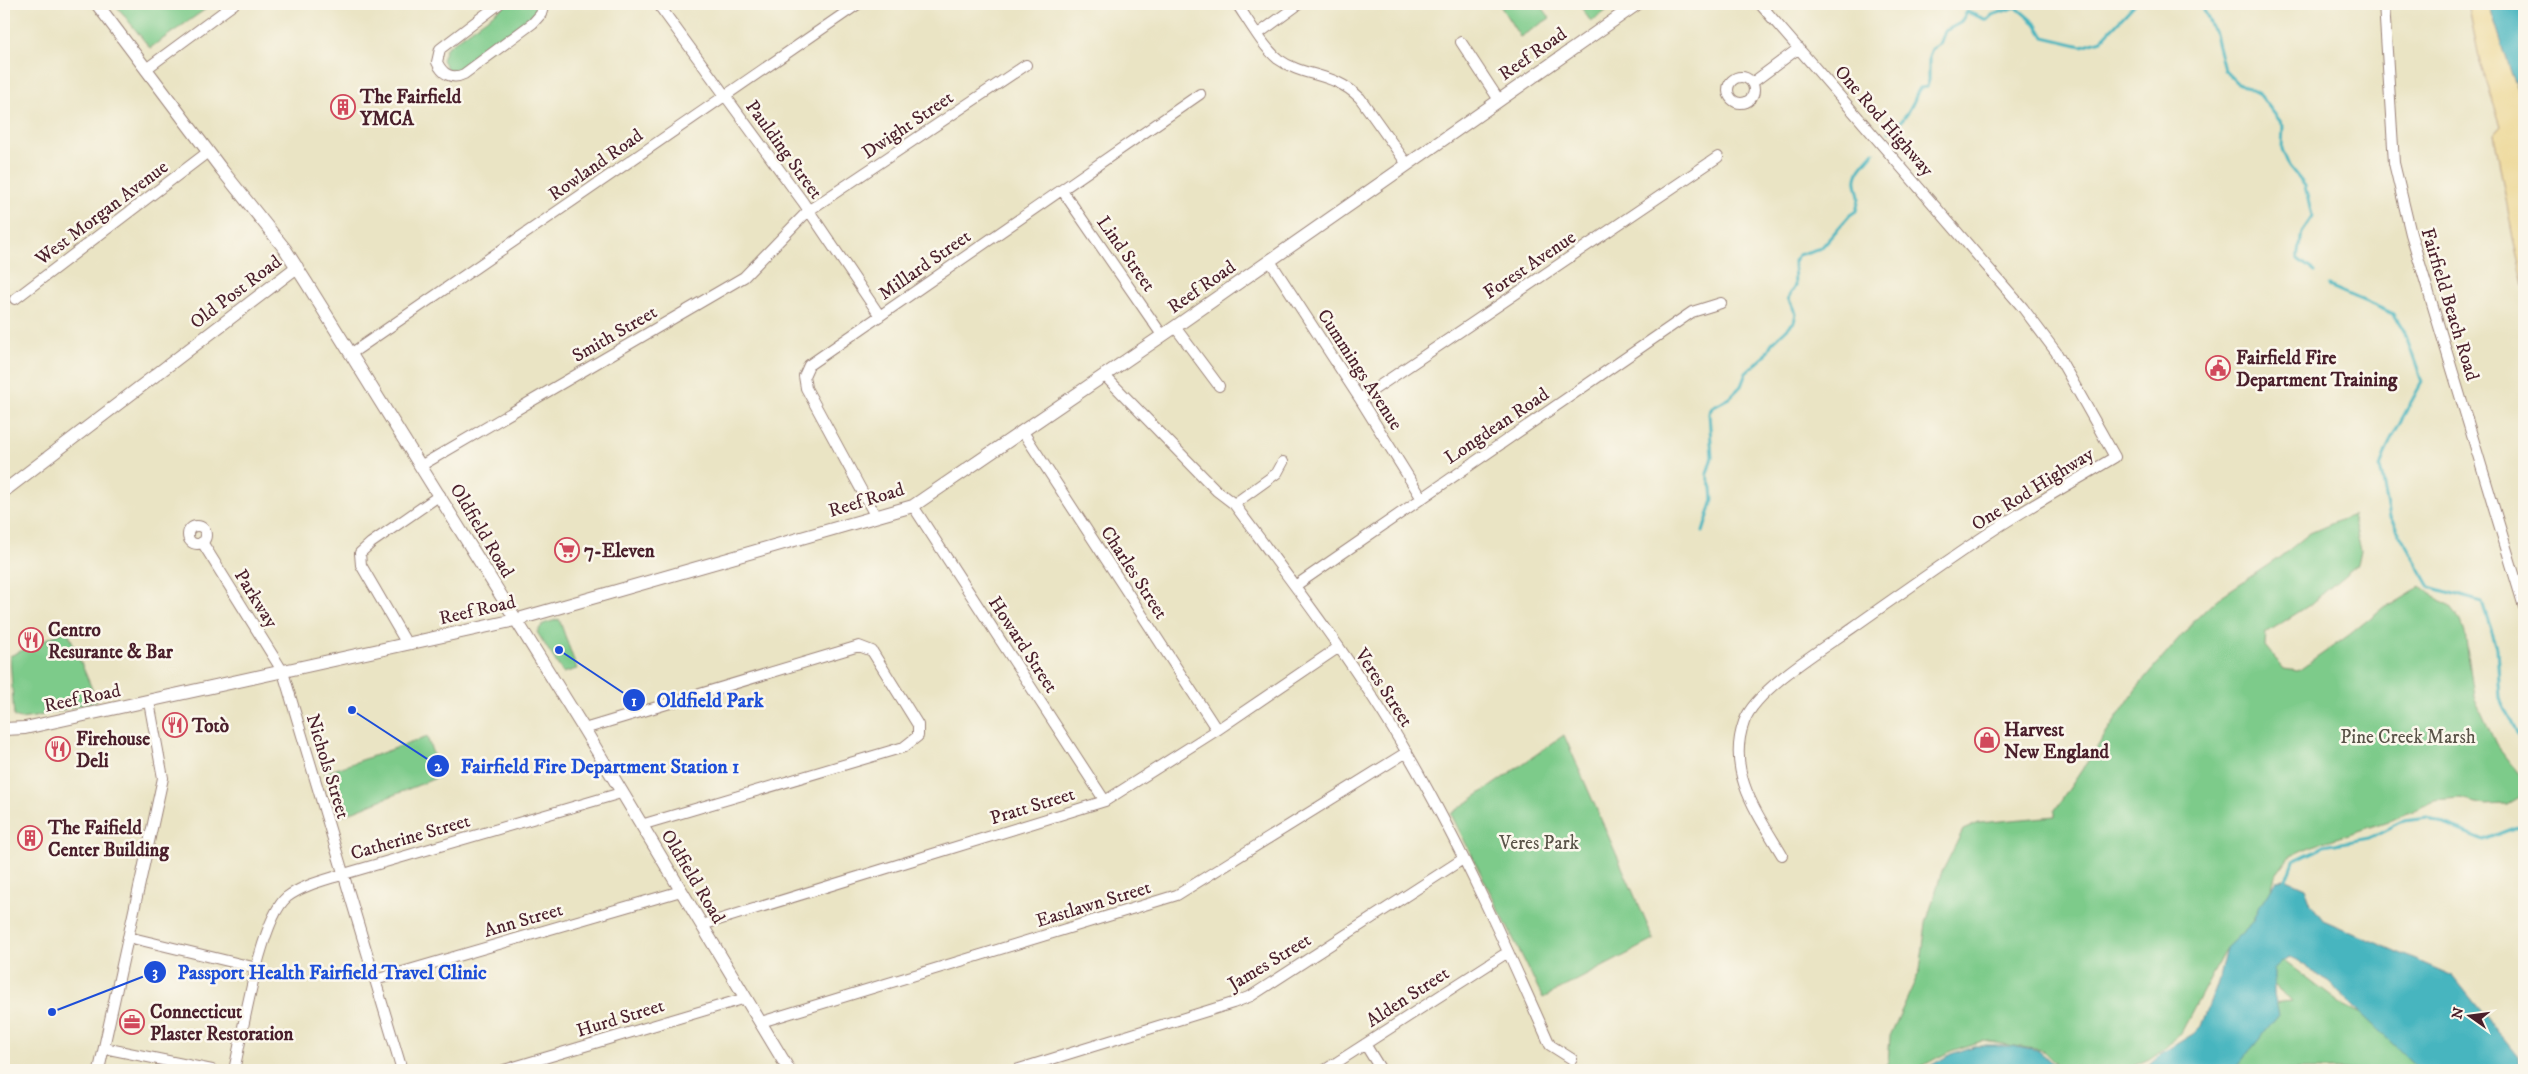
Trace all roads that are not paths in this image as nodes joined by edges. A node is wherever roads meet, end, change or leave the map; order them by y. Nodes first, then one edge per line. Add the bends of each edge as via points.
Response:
1 (97, 4) edge
2 (234, 4) edge
3 (499, 4) edge
4 (544, 4) edge
5 (658, 4) edge
6 (858, 4) edge
7 (1237, 4) edge
8 (1299, 4) edge
9 (1637, 4) edge
10 (1760, 4) edge
11 (2384, 4) edge
12 (1258, 34) junction
13 (1461, 42) dead end
14 (1799, 48) junction
15 (1026, 65) dead end
16 (146, 69) junction
17 (1752, 82) dead end
18 (1200, 94) dead end
19 (725, 95) junction
20 (1499, 100) junction
21 (208, 152) junction
22 (1718, 157) dead end
23 (1407, 164) junction
24 (1062, 190) junction
25 (808, 211) junction
26 (1270, 261) junction
27 (297, 267) junction
28 (15, 300) dead end
29 (1721, 303) dead end
30 (880, 316) junction
31 (1175, 328) junction
32 (1162, 335) junction
33 (352, 353) junction
34 (1106, 376) junction
35 (1219, 386) dead end
36 (1360, 399) junction
37 (1023, 432) junction
38 (1283, 462) dead end
39 (422, 465) junction
40 (4, 491) edge
41 (440, 495) junction
42 (1421, 498) junction
43 (1234, 504) junction
44 (913, 506) junction
45 (876, 517) junction
46 (202, 542) dead end
47 (1295, 586) junction
48 (2524, 607) edge
49 (515, 620) junction
50 (407, 644) junction
51 (1339, 648) junction
52 (283, 672) junction
53 (149, 702) junction
54 (4, 729) edge
55 (584, 729) junction
56 (1217, 730) junction
57 (1406, 752) junction
58 (621, 793) junction
59 (1105, 801) junction
60 (641, 825) junction
61 (1782, 855) dead end
62 (1463, 859) junction
63 (344, 874) junction
64 (681, 891) junction
65 (702, 925) junction
66 (128, 937) junction
67 (1508, 952) junction
68 (257, 968) junction
69 (375, 980) junction
70 (746, 998) junction
71 (761, 1022) junction
72 (1365, 1044) junction
73 (104, 1048) junction
74 (1572, 1058) dead end
75 (99, 1070) edge
76 (212, 1070) edge
77 (234, 1070) edge
78 (402, 1070) edge
79 (504, 1070) edge
80 (789, 1070) edge
81 (1016, 1070) edge
82 (1325, 1070) edge
83 (1381, 1070) edge

1 - 16 street, Old Post Road
2 - 16 street
3 - 4 street via 440,49 437,62 445,74 456,77 464,74 534,23
5 - 19 street, Paulding Street
6 - 19 street, Rowland Road
7 - 12 street
8 - 12 street
9 - 20 street, Reef Road
10 - 14 street, One Rod Highway
11 - 48 street, Fairfield Beach Road via 2394,163 2411,234
12 - 23 street via 1272,53 1284,62 1333,79 1351,90
13 - 20 street
14 - 17 street
14 - 61 street, One Rod Highway via 2023,308 2056,352 2115,457 1932,572 1818,652 1761,697 1744,720 1739,765 1746,792
15 - 25 street, Dwight Street
16 - 21 street, Old Post Road
18 - 24 street, Millard Street
19 - 25 street, Paulding Street
19 - 33 street, Rowland Road
20 - 23 street, Reef Road
21 - 27 street, Old Post Road
21 - 28 street, West Morgan Avenue
22 - 36 street, Forest Avenue
23 - 26 street, Reef Road
24 - 30 street, Millard Street
24 - 32 street, Lind Street
25 - 30 street, Paulding Street
25 - 39 street, Smith Street via 744,277
26 - 31 street, Reef Road
26 - 36 street, Cummings Avenue
27 - 33 street, Oldfield Road
27 - 40 street, Old Post Road
29 - 42 street, Longdean Road via 1692,312
30 - 45 street, Millard Street via 809,365 804,376 806,388
31 - 32 street, Reef Road
31 - 35 street
32 - 34 street, Reef Road
33 - 39 street, Oldfield Road
34 - 37 street, Reef Road
34 - 43 street, Veres Street via 1217,491
36 - 42 street, Cummings Avenue
37 - 44 street, Reef Road
37 - 56 street, Charles Street
38 - 43 street via 1277,473
39 - 41 street, Oldfield Road
41 - 49 street, Oldfield Road
41 - 50 street via 360,553 361,565
42 - 47 street, Longdean Road
43 - 47 street, Veres Street
44 - 45 street, Reef Road
44 - 59 street, Howard Street
45 - 49 street, Reef Road
46 - 52 street, Parkway
47 - 51 street, Veres Street
49 - 50 street, Reef Road
49 - 55 street, Oldfield Road
50 - 52 street, Reef Road
51 - 56 street, Pratt Street
51 - 57 street, Veres Street
52 - 53 street, Reef Road
52 - 63 street, Nichols Street
53 - 54 street, Reef Road via 25,728
53 - 66 street via 163,778
55 - 58 street, Oldfield Road
55 - 60 street via 860,646 872,651 918,724 918,736 904,747
56 - 59 street, Pratt Street
57 - 62 street, Veres Street
57 - 71 street, Eastlawn Street via 1177,895
58 - 60 street, Oldfield Road
58 - 63 street, Catherine Street
59 - 65 street, Pratt Street
60 - 64 street, Oldfield Road
62 - 67 street, Veres Street
62 - 81 street, James Street via 1251,996
63 - 68 street, Catherine Street via 294,892 279,905 264,937
63 - 69 street, Nichols Street
64 - 65 street, Oldfield Road
64 - 69 street, Ann Street
65 - 70 street, Oldfield Road
66 - 68 street
66 - 73 street
67 - 72 street, Alden Street
67 - 74 street, Veres Street via 1550,1045
68 - 77 street, Catherine Street
69 - 78 street, Nichols Street
70 - 71 street, Oldfield Road
70 - 79 street, Hurd Street
71 - 80 street, Oldfield Road
72 - 82 street, Alden Street
72 - 83 street
73 - 75 street
73 - 76 street

